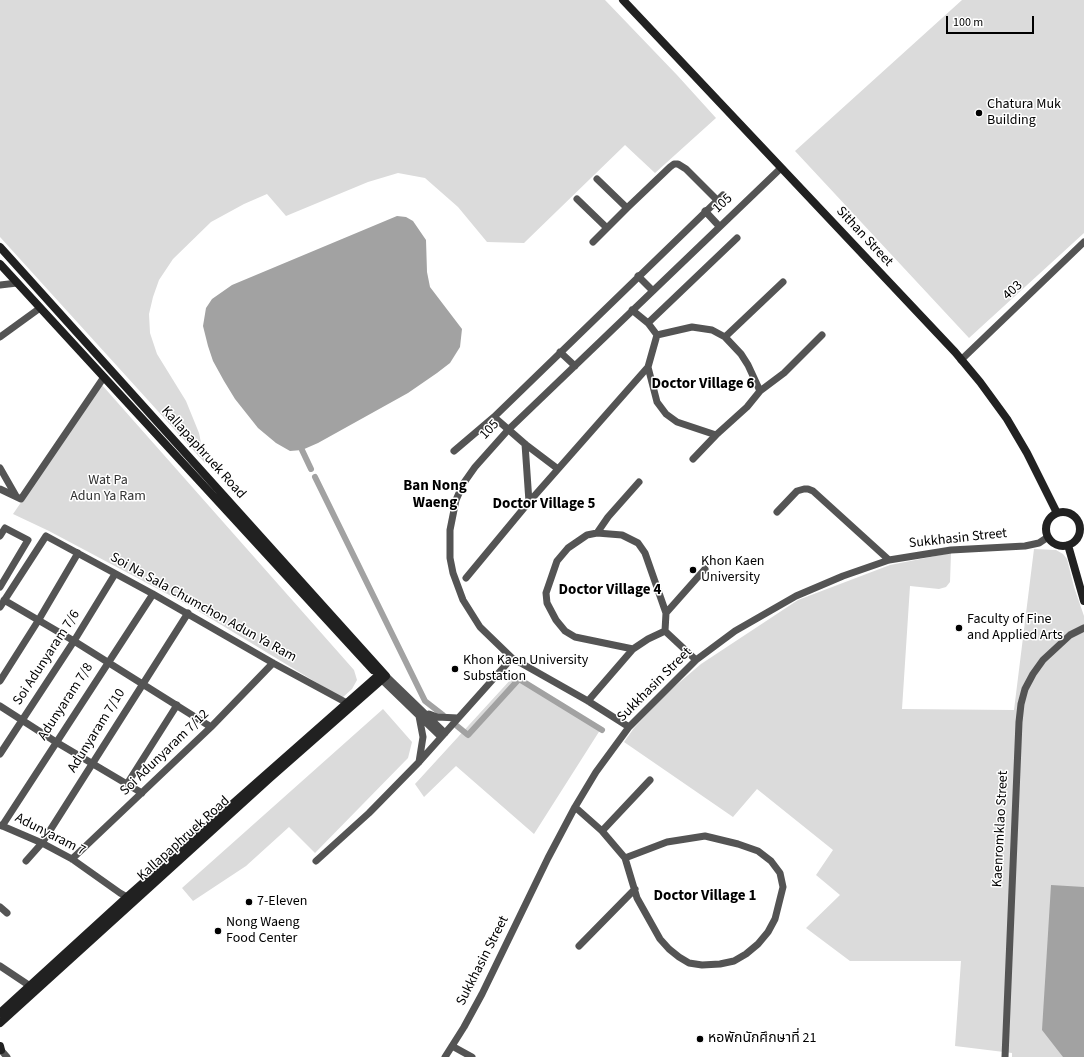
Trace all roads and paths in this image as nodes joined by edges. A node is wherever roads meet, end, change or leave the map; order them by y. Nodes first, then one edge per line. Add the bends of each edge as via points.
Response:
1 (623, 0) edge
2 (781, 168) junction
3 (597, 179) dead end
4 (723, 194) dead end
5 (577, 199) dead end
6 (717, 200) junction
7 (627, 208) junction
8 (705, 211) junction
9 (719, 226) junction
10 (607, 228) junction
11 (737, 238) dead end
12 (593, 242) dead end
13 (1084, 242) edge
14 (0, 247) edge
15 (0, 264) edge
16 (638, 276) junction
17 (783, 282) dead end
18 (17, 283) junction
19 (0, 286) edge
20 (652, 290) junction
21 (40, 308) junction
22 (632, 310) junction
23 (648, 323) junction
24 (657, 335) junction
25 (822, 335) dead end
26 (0, 337) edge
27 (725, 337) junction
28 (560, 352) junction
29 (961, 360) junction
30 (575, 366) junction
31 (648, 367) junction
32 (104, 377) junction
33 (760, 391) junction
34 (494, 417) junction
35 (508, 430) junction
36 (167, 433) junction
37 (716, 435) junction
38 (160, 438) junction
39 (525, 444) junction
40 (454, 451) dead end
41 (694, 459) dead end
42 (0, 468) edge
43 (558, 469) junction
44 (639, 482) dead end
45 (0, 489) edge
46 (16, 497) junction
47 (529, 502) junction
48 (776, 512) dead end
49 (1057, 513) junction
50 (597, 533) junction
51 (0, 536) edge
52 (1048, 537) junction
53 (1068, 545) junction
54 (78, 553) junction
55 (889, 560) junction
56 (705, 569) dead end
57 (115, 574) junction
58 (6, 576) junction
59 (466, 578) dead end
60 (16, 582) junction
61 (0, 587) edge
62 (153, 594) junction
63 (4, 600) junction
64 (1084, 602) edge
65 (0, 607) edge
66 (188, 613) junction
67 (666, 613) junction
68 (38, 621) junction
69 (1084, 628) edge
70 (665, 631) junction
71 (74, 641) junction
72 (633, 650) junction
73 (512, 658) junction
74 (696, 660) junction
75 (108, 662) junction
76 (273, 663) junction
77 (382, 676) junction
78 (0, 681) edge
79 (142, 683) junction
80 (588, 701) junction
81 (347, 703) junction
82 (177, 705) junction
83 (0, 706) edge
84 (421, 713) junction
85 (458, 718) junction
86 (22, 720) junction
87 (211, 727) junction
88 (629, 727) junction
89 (443, 735) junction
90 (56, 742) junction
91 (0, 754) edge
92 (418, 762) junction
93 (92, 763) junction
94 (650, 780) dead end
95 (127, 784) junction
96 (142, 793) junction
97 (574, 808) junction
98 (1, 825) edge
99 (602, 831) junction
100 (42, 843) junction
101 (625, 858) junction
102 (72, 859) junction
103 (26, 861) dead end
104 (316, 861) dead end
105 (635, 889) junction
106 (127, 897) junction
107 (0, 907) edge
108 (7, 913) dead end
109 (579, 946) dead end
110 (0, 966) edge
111 (30, 986) junction
112 (23, 1001) junction
113 (2, 1008) edge
114 (0, 1023) edge
115 (0, 1029) edge
116 (452, 1046) junction
117 (0, 1048) edge
118 (1004, 1054) edge
119 (7, 1057) edge
120 (445, 1057) edge
121 (472, 1057) edge

1 - 2 main road, Sithan Street
2 - 9 street, 105
2 - 29 main road, Sithan Street
3 - 7 street
4 - 6 street
5 - 10 street
6 - 7 street via 678,164 670,167
6 - 8 street
7 - 10 street
8 - 9 street
8 - 16 street
9 - 20 street, 105
10 - 12 street
11 - 23 street
13 - 29 street, 403
14 - 36 main road, Kallapaphruek Road
15 - 18 main road, Kallapaphruek Road
16 - 20 street
16 - 28 street
17 - 27 street
18 - 19 street
18 - 21 main road, Kallapaphruek Road
20 - 22 street, 105
21 - 26 street
21 - 32 main road, Kallapaphruek Road
22 - 23 street
22 - 30 street, 105
23 - 24 street
24 - 27 street via 692,327 712,330
24 - 31 street
25 - 33 street via 784,373
27 - 33 street via 741,354
28 - 30 street
28 - 34 street
29 - 49 main road, Sithan Street via 1007,419
30 - 35 street, 105
31 - 37 street via 657,402 666,414 677,422
31 - 43 street
32 - 38 main road, Kallapaphruek Road
32 - 46 street via 21,499
33 - 37 street via 747,407
34 - 35 street
34 - 40 street
35 - 39 street
35 - 73 street, 105 via 463,484 452,516 449,545 453,573 463,600 480,627
36 - 38 main road
36 - 77 main road, Kallapaphruek Road
37 - 41 street
38 - 77 main road, Kallapaphruek Road
39 - 43 street
39 - 47 street
42 - 46 street
43 - 47 street
44 - 50 street
45 - 46 street
47 - 59 street
48 - 55 street via 797,491 813,491
49 - 52 main road via 1048,520
49 - 53 main road via 1070,513 1079,524 1080,529 1076,538
50 - 67 street via 622,535 638,543 645,553
50 - 72 street via 587,535 568,548 557,561 546,593 547,603 565,631 574,636
51 - 58 street via 5,528 28,540
52 - 53 main road via 1050,541 1059,545
52 - 55 street, Sukkhasin Street via 1039,543 1025,546 951,550
53 - 64 main road
54 - 57 street, Soi Na Sala Chumchon Adun Ya Ram
54 - 60 street, Soi Na Sala Chumchon Adun Ya Ram via 46,536
54 - 68 street
55 - 74 street, Sukkhasin Street via 796,596 735,631
56 - 67 street
57 - 62 street, Soi Na Sala Chumchon Adun Ya Ram
57 - 71 street, Soi Adunyaram 7/6
58 - 60 street
58 - 61 street
60 - 63 street
62 - 66 street, Soi Na Sala Chumchon Adun Ya Ram
62 - 75 street, Adunyaram 7/8
63 - 65 street
63 - 68 street
66 - 76 street, Soi Na Sala Chumchon Adun Ya Ram
66 - 79 street, Adunyaram 7/10
67 - 70 street
68 - 71 street
68 - 78 street
69 - 118 street, Kaenromklao Street via 1070,634 1043,660 1025,689 1021,704
70 - 72 street
70 - 74 street
71 - 75 street
71 - 86 street, Soi Adunyaram 7/6
72 - 80 street
73 - 80 street, 105
73 - 85 street
74 - 88 street, Sukkhasin Street
75 - 79 street
75 - 90 street, Adunyaram 7/8
76 - 81 street, Soi Na Sala Chumchon Adun Ya Ram
76 - 87 street, Soi Adunyaram 7/12
77 - 81 main road, Kallapaphruek Road
77 - 84 street
77 - 112 main road, Kallapaphruek Road
79 - 82 street
79 - 93 street, Adunyaram 7/10
80 - 88 street, 105
81 - 106 main road, Kallapaphruek Road
82 - 87 street
82 - 95 street
83 - 86 street
84 - 85 street
84 - 89 street
84 - 92 street via 423,737
85 - 89 street
86 - 90 street
86 - 91 street, Soi Adunyaram 7/6
87 - 96 street, Soi Adunyaram 7/12
88 - 97 street, Sukkhasin Street via 596,772
89 - 92 street
90 - 93 street
90 - 98 street, Adunyaram 7/8
92 - 104 street via 369,813
93 - 95 street
93 - 100 street, Adunyaram 7/10
94 - 99 street
95 - 96 street
96 - 102 street, Soi Adunyaram 7/12
97 - 99 street
97 - 116 street, Sukkhasin Street via 482,994
98 - 100 street, Adunyaram 7
99 - 101 street
100 - 102 street, Adunyaram 7
100 - 103 street, Adunyaram 7/10
101 - 105 street
101 - 105 street via 667,842 705,836 758,851 780,872 782,887 775,919 758,944 734,960 702,965 689,963 679,957 660,939
102 - 106 street, Adunyaram 7
105 - 109 street
106 - 111 main road, Kallapaphruek Road
107 - 108 street
110 - 111 street
111 - 113 main road, Kallapaphruek Road
112 - 114 main road, Kallapaphruek Road
112 - 115 main road
116 - 120 street, Sukkhasin Street
116 - 121 street
117 - 119 street

